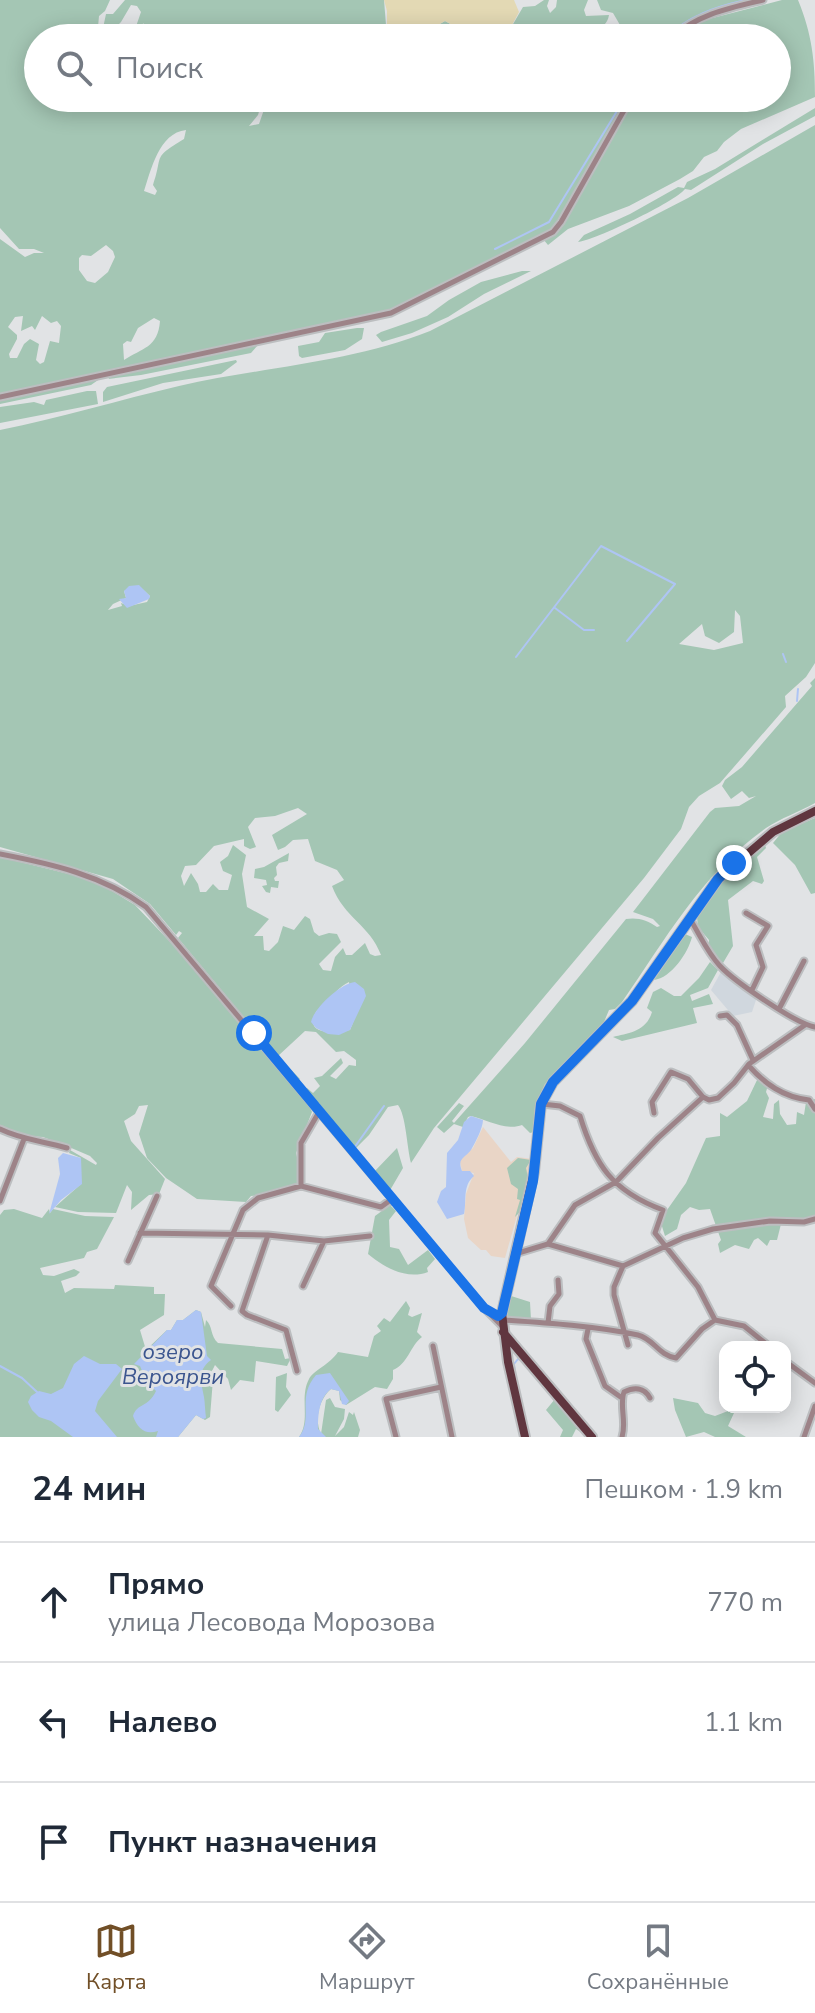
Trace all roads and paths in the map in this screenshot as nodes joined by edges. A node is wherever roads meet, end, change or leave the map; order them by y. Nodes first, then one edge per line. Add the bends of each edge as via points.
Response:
1 (763, 0) edge
2 (689, 24) edge
3 (623, 112) edge
4 (0, 397) edge
5 (815, 811) edge
6 (0, 854) edge
7 (746, 913) dead end
8 (690, 919) junction
9 (804, 961) dead end
10 (752, 990) junction
11 (779, 1009) junction
12 (720, 1016) dead end
13 (810, 1026) edge
14 (815, 1033) edge
15 (751, 1063) junction
16 (703, 1097) junction
17 (541, 1104) junction
18 (815, 1109) edge
19 (319, 1112) junction
20 (654, 1113) dead end
21 (0, 1129) edge
22 (24, 1139) junction
23 (67, 1148) dead end
24 (616, 1182) junction
25 (301, 1186) junction
26 (157, 1196) dead end
27 (392, 1199) junction
28 (0, 1201) edge
29 (815, 1219) edge
30 (140, 1233) junction
31 (232, 1234) junction
32 (268, 1235) junction
33 (370, 1236) dead end
34 (324, 1241) junction
35 (548, 1244) junction
36 (665, 1248) junction
37 (514, 1254) junction
38 (128, 1261) dead end
39 (623, 1266) junction
40 (558, 1280) dead end
41 (303, 1286) dead end
42 (231, 1306) dead end
43 (491, 1314) junction
44 (715, 1320) junction
45 (502, 1323) junction
46 (548, 1323) junction
47 (588, 1329) junction
48 (625, 1334) junction
49 (763, 1341) edge
50 (628, 1345) dead end
51 (433, 1346) dead end
52 (523, 1355) junction
53 (508, 1362) junction
54 (791, 1365) edge
55 (296, 1368) dead end
56 (815, 1383) edge
57 (441, 1387) junction
58 (622, 1398) junction
59 (650, 1398) dead end
60 (815, 1406) edge
61 (396, 1437) edge
62 (452, 1437) edge
63 (525, 1437) edge
64 (592, 1437) edge
65 (622, 1437) edge
66 (804, 1437) edge

1 - 2 street
3 - 4 street via 553,232 399,310
5 - 8 main road via 773,832 734,863
6 - 19 street via 107,882 146,907
7 - 10 street via 768,926 756,945 763,967
8 - 10 street via 722,968
8 - 17 main road via 632,1001 553,1082
9 - 11 street
10 - 11 street
11 - 13 street
12 - 15 street via 727,1015 737,1025
13 - 14 street
13 - 15 street
15 - 16 street via 718,1098
15 - 18 street via 773,1088 809,1100
16 - 20 street via 688,1079 671,1072 652,1102
16 - 24 street
17 - 24 street via 580,1116 590,1149
17 - 37 main road via 534,1172
19 - 25 street via 301,1143
19 - 27 street
21 - 22 street
22 - 23 street
22 - 28 street
24 - 35 street via 575,1205
24 - 36 street via 663,1210 655,1233
25 - 27 street via 381,1207
25 - 31 street via 252,1201
26 - 30 street
27 - 43 street
29 - 36 street via 731,1225
30 - 31 street
30 - 38 street
31 - 32 street
31 - 42 street via 211,1286
32 - 34 street
32 - 55 street via 242,1311 286,1330
33 - 34 street
34 - 41 street
35 - 37 street
35 - 39 street
36 - 39 street
36 - 44 street via 698,1287
37 - 45 main road
39 - 48 street via 614,1295
40 - 46 street via 561,1287
43 - 45 street
43 - 45 street
44 - 48 street via 676,1358 666,1356 646,1337
44 - 49 street via 751,1330
45 - 46 street
45 - 52 main road
45 - 53 main road
46 - 47 street
47 - 48 street
47 - 58 street via 586,1339 605,1386
48 - 50 street
51 - 57 street
52 - 53 main road
52 - 64 main road
53 - 63 main road
54 - 56 street
57 - 61 street via 386,1399
57 - 62 street
58 - 59 street via 637,1388
58 - 65 street
60 - 66 street

